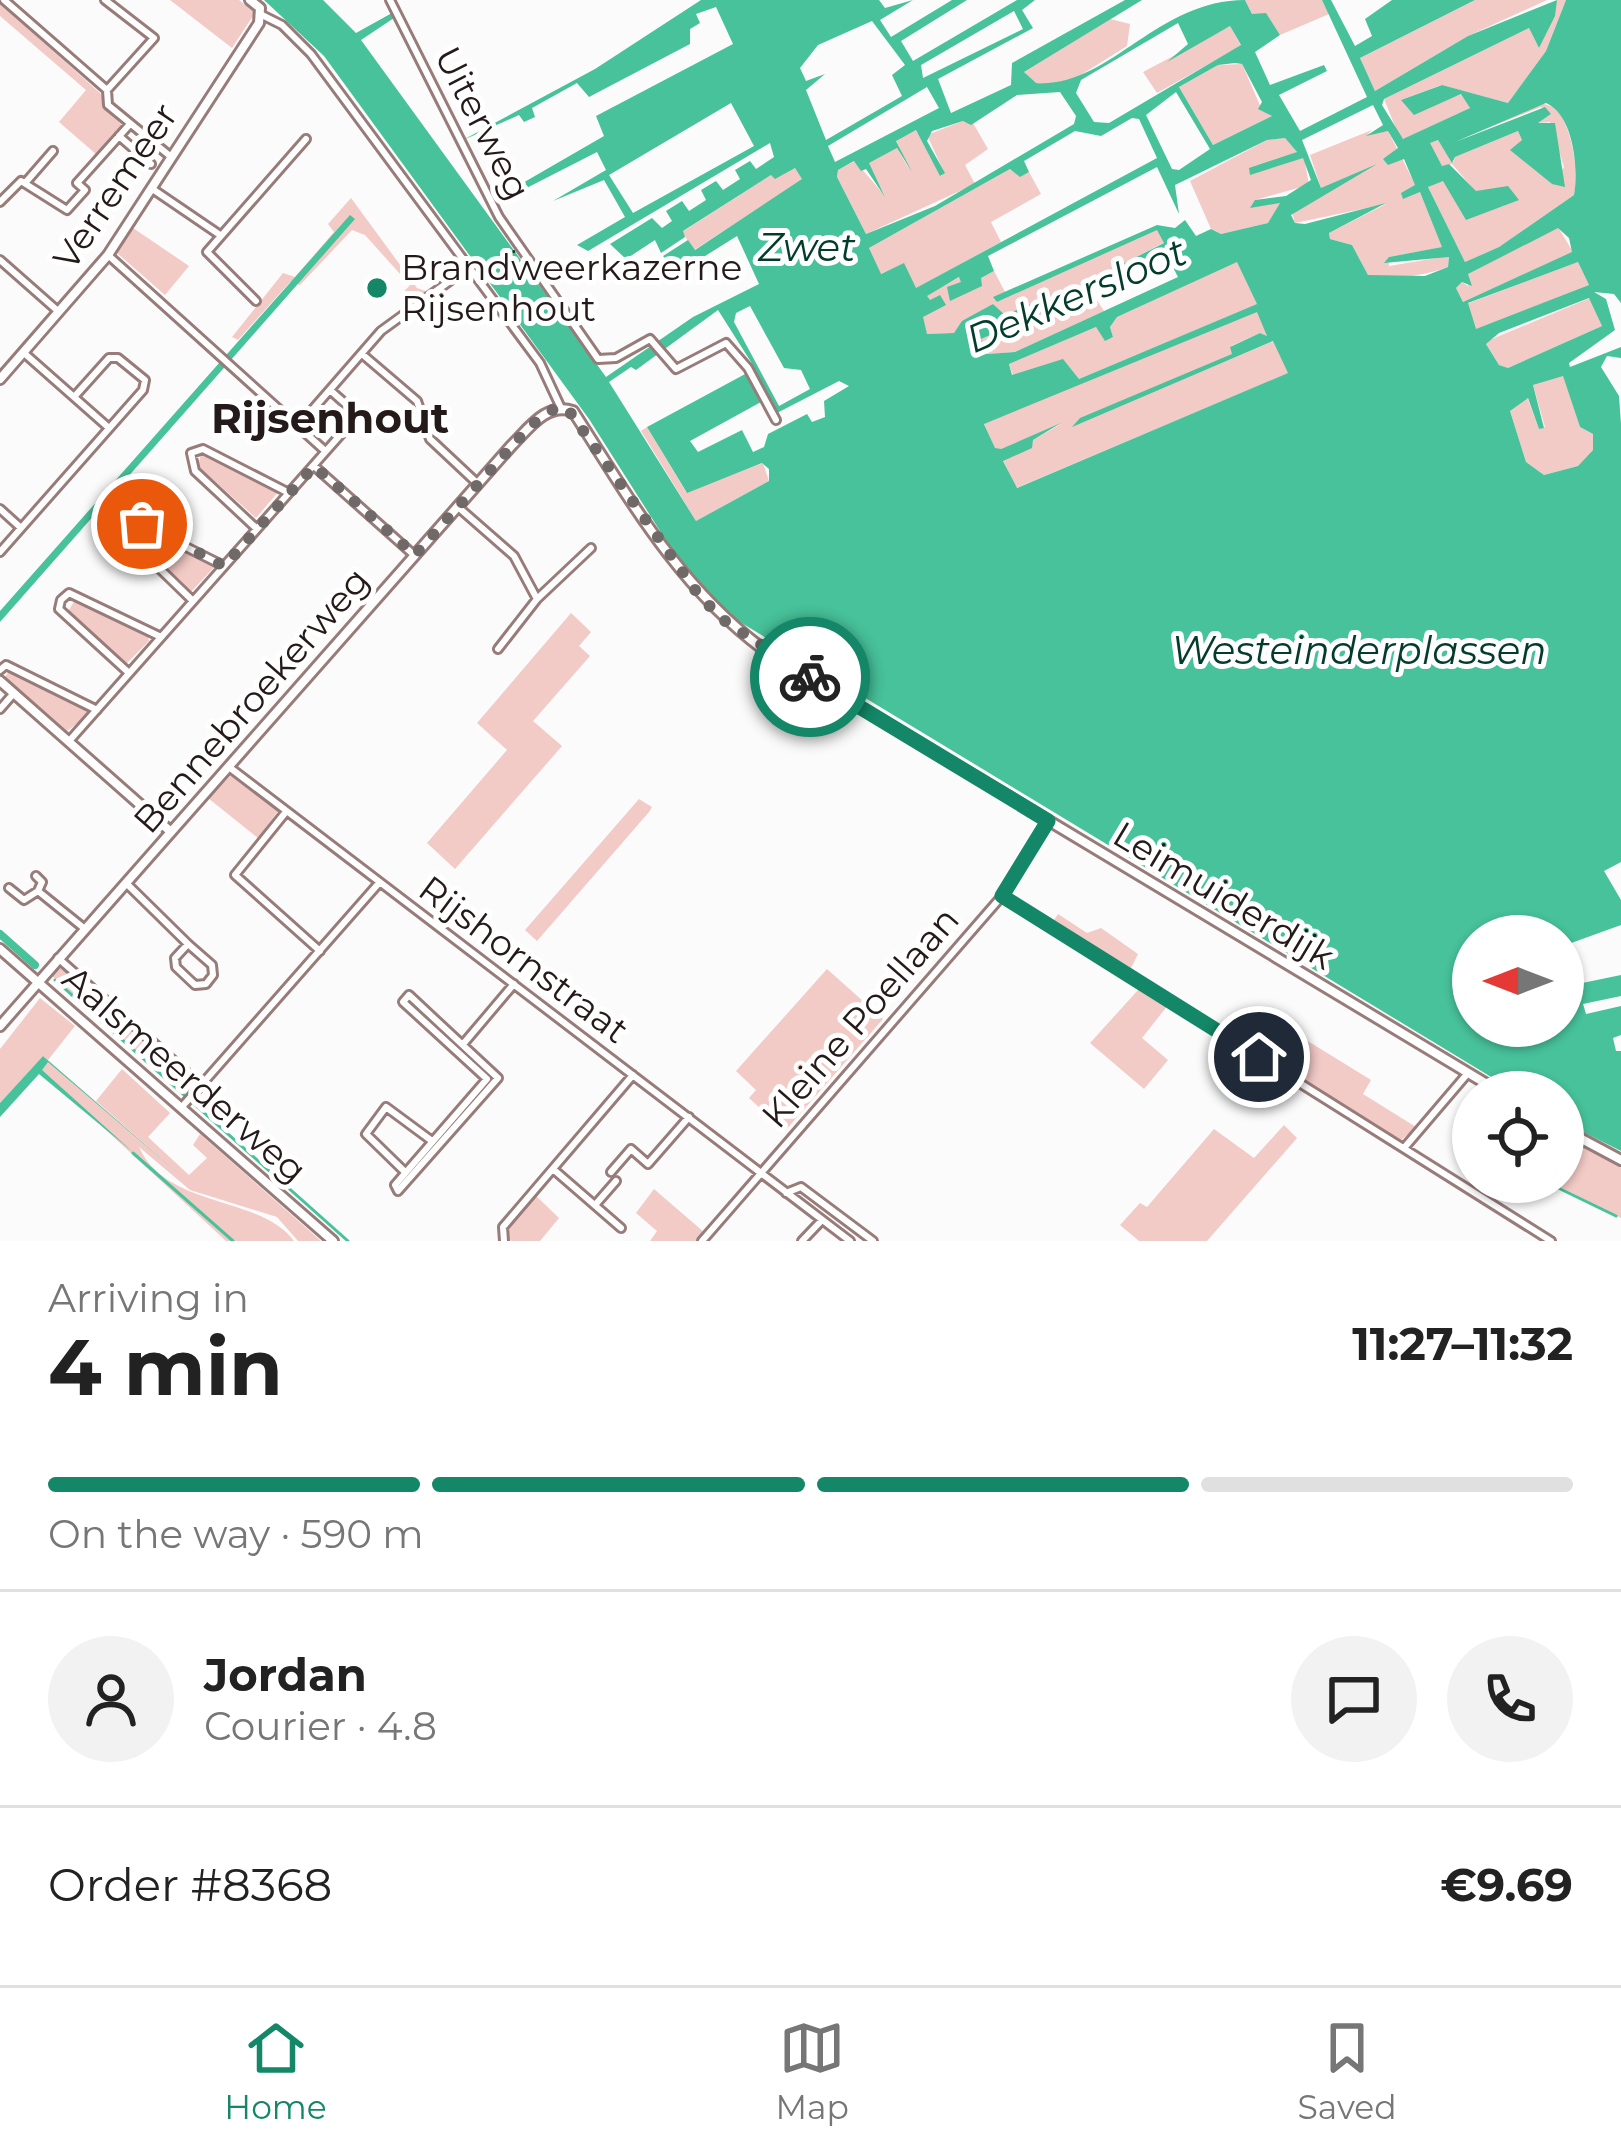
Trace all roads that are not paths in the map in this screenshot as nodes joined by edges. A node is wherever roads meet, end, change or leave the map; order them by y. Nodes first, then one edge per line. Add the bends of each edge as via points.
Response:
1 (4, 0) edge
2 (105, 0) edge
3 (250, 0) edge
4 (390, 0) edge
5 (262, 15) junction
6 (107, 90) junction
7 (130, 124) junction
8 (119, 136) junction
9 (306, 139) dead end
10 (53, 151) dead end
11 (170, 156) junction
12 (151, 164) dead end
13 (26, 182) junction
14 (151, 188) junction
15 (0, 202) edge
16 (220, 235) junction
17 (108, 255) junction
18 (0, 260) edge
19 (469, 267) junction
20 (256, 301) dead end
21 (59, 312) junction
22 (23, 353) junction
23 (362, 354) junction
24 (0, 379) edge
25 (330, 390) junction
26 (74, 397) junction
27 (561, 407) junction
28 (776, 420) dead end
29 (300, 424) junction
30 (109, 428) junction
31 (323, 449) junction
32 (314, 466) junction
33 (478, 484) junction
34 (289, 493) junction
35 (458, 507) junction
36 (0, 509) edge
37 (21, 528) junction
38 (257, 529) junction
39 (591, 548) dead end
40 (0, 552) edge
41 (415, 555) junction
42 (224, 566) junction
43 (537, 599) junction
44 (193, 601) junction
45 (161, 637) junction
46 (498, 649) dead end
47 (0, 670) edge
48 (129, 673) junction
49 (0, 681) edge
50 (14, 693) junction
51 (0, 709) edge
52 (97, 710) junction
53 (70, 740) junction
54 (229, 766) junction
55 (286, 812) junction
56 (1048, 821) junction
57 (171, 832) junction
58 (36, 876) dead end
59 (126, 883) junction
60 (379, 883) junction
61 (9, 888) dead end
62 (38, 891) junction
63 (1002, 896) junction
64 (85, 929) junction
65 (188, 944) junction
66 (0, 949) edge
67 (320, 951) junction
68 (58, 958) junction
69 (38, 982) junction
70 (514, 984) junction
71 (0, 1026) edge
72 (461, 1047) junction
73 (1466, 1071) edge
74 (633, 1076) junction
75 (498, 1078) junction
76 (487, 1079) junction
77 (202, 1086) junction
78 (1452, 1091) edge
79 (186, 1102) junction
80 (689, 1117) junction
81 (1584, 1140) edge
82 (436, 1145) junction
83 (1403, 1149) junction
84 (1621, 1160) edge
85 (553, 1169) junction
86 (611, 1172) dead end
87 (760, 1173) junction
88 (616, 1181) dead end
89 (786, 1193) junction
90 (594, 1206) junction
91 (822, 1220) junction
92 (620, 1228) dead end
93 (333, 1241) edge
94 (504, 1241) edge
95 (702, 1241) edge
96 (802, 1241) edge
97 (850, 1241) edge
98 (873, 1241) edge
99 (1551, 1241) edge

1 - 6 street
2 - 6 street via 154,38
3 - 5 street
4 - 28 street, Uiterweg via 472,171 598,359 650,339 672,368 681,368 727,343
5 - 11 street, Verremeer
5 - 19 street via 311,54
6 - 7 street via 108,105
7 - 8 street
7 - 11 street
8 - 12 street
8 - 13 street via 77,183 85,190 67,210
9 - 16 street
10 - 13 street
11 - 14 street, Verremeer
13 - 15 street
14 - 16 street
14 - 17 street, Verremeer
16 - 20 street via 207,256
17 - 21 street, Verremeer
17 - 29 street
18 - 21 street
19 - 23 street
19 - 27 street via 552,381
21 - 22 street, Verremeer
22 - 24 street, Verremeer
22 - 26 street
23 - 25 street
23 - 33 street via 417,401 430,439
25 - 29 street
25 - 31 street via 358,415
26 - 30 street
26 - 30 street via 109,358 145,380
27 - 33 street, Bennebroekerweg via 530,426
27 - 56 street, Leimuiderdijk via 573,411 677,570 722,619
29 - 31 street
30 - 37 street
31 - 32 street
32 - 34 street
32 - 41 street
33 - 35 street, Bennebroekerweg
34 - 38 street
34 - 38 street via 203,449 191,453 195,471
35 - 41 street, Bennebroekerweg
35 - 43 street via 514,556
36 - 37 street
37 - 40 street
38 - 42 street
39 - 43 street
41 - 54 street, Bennebroekerweg
42 - 44 street
42 - 44 street via 132,520 123,533
43 - 46 street
44 - 45 street
45 - 48 street
45 - 48 street via 69,593 61,600 59,610
47 - 52 street via 6,665
48 - 52 street
49 - 50 street
50 - 51 street
50 - 53 street
52 - 53 street
53 - 57 street
54 - 55 street, Rijshornstraat
54 - 57 street, Bennebroekerweg
55 - 60 street, Rijshornstraat
55 - 67 street via 235,874
56 - 63 street, Kleine Poellaan
56 - 73 street, Leimuiderdijk
57 - 59 street, Bennebroekerweg
58 - 62 street
59 - 64 street, Bennebroekerweg
59 - 65 street
60 - 67 street
60 - 70 street, Rijshornstraat
61 - 62 street via 24,900
62 - 64 street
63 - 83 street
63 - 87 street, Kleine Poellaan
64 - 68 street, Bennebroekerweg
65 - 65 street via 176,967 206,984 212,965
66 - 69 street, Aalsmeerderweg
67 - 77 street
68 - 69 street, Bennebroekerweg
68 - 77 street
69 - 71 street, Bennebroekerweg
69 - 79 street, Aalsmeerderweg
70 - 72 street
70 - 74 street, Rijshornstraat
72 - 72 street via 403,996
72 - 75 street
72 - 76 street
74 - 80 street, Rijshornstraat
74 - 85 street
75 - 76 street
75 - 82 street
76 - 82 street
77 - 79 street
78 - 83 street
79 - 93 street, Aalsmeerderweg
80 - 86 street via 647,1164 631,1149
80 - 87 street, Rijshornstraat
81 - 84 street
82 - 82 street via 409,1176 366,1134 386,1107
83 - 99 street
85 - 90 street
85 - 94 street via 503,1226
87 - 89 street, Rijshornstraat
87 - 95 street, Kleine Poellaan
88 - 90 street
89 - 91 street, Rijshornstraat
89 - 98 street, Rijshornstraat via 800,1187
90 - 92 street
91 - 96 street
91 - 97 street, Rijshornstraat

